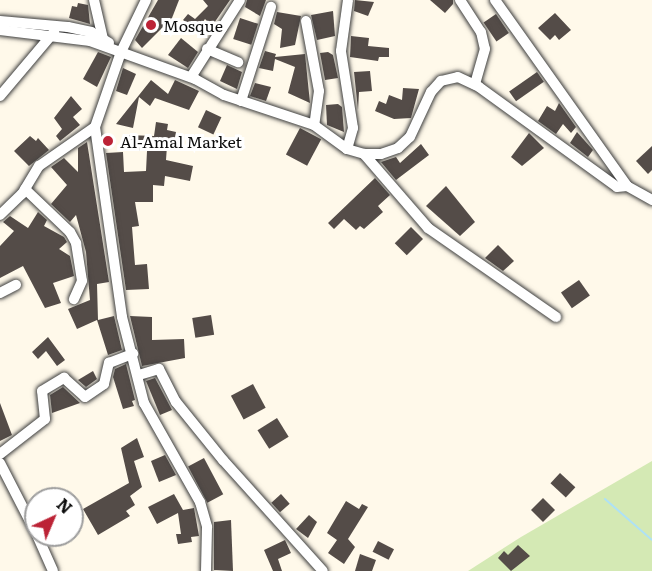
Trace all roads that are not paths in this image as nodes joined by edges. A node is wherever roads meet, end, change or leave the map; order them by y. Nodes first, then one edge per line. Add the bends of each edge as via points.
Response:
1 (94, 0) edge
2 (146, 0) edge
3 (240, 0) edge
4 (348, 0) edge
5 (460, 0) edge
6 (495, 0) edge
7 (271, 7) dead end
8 (0, 21) edge
9 (306, 21) dead end
10 (0, 30) edge
11 (55, 31) junction
12 (104, 39) junction
13 (207, 49) junction
14 (121, 52) junction
15 (238, 62) dead end
16 (190, 77) junction
17 (475, 85) junction
18 (0, 96) edge
19 (241, 101) junction
20 (314, 125) junction
21 (95, 127) junction
22 (347, 149) junction
23 (364, 154) junction
24 (627, 186) junction
25 (25, 189) junction
26 (652, 200) edge
27 (0, 215) edge
28 (16, 285) dead end
29 (0, 293) edge
30 (74, 299) dead end
31 (555, 317) dead end
32 (133, 354) junction
33 (139, 375) junction
34 (0, 454) edge
35 (0, 463) edge
36 (24, 509) edge
37 (43, 547) edge
38 (53, 571) edge
39 (206, 571) edge
40 (322, 571) edge

1 - 12 street
2 - 14 street
3 - 13 street
4 - 22 street via 341,51 353,128
5 - 17 street via 481,32 485,49
6 - 24 street
7 - 19 street
8 - 11 street
9 - 20 street via 319,91
10 - 11 street
11 - 12 street via 91,32
11 - 14 street
11 - 18 street
12 - 14 street
13 - 15 street
13 - 16 street
14 - 16 street
14 - 21 street
16 - 19 street
17 - 23 street via 458,77 441,81 431,92 410,137 398,148
17 - 24 street via 617,187
19 - 20 street
20 - 22 street
21 - 25 street via 39,166
21 - 32 street via 122,317
22 - 23 street
23 - 31 street via 428,228
24 - 26 street
25 - 27 street
25 - 30 street via 70,232 76,243 82,281
28 - 29 street
32 - 33 street
32 - 34 street via 109,363 104,384 85,397 64,378 42,391 45,419
33 - 39 street via 144,403 200,502 207,528
33 - 40 street via 159,369 176,402
35 - 36 street
37 - 38 street

